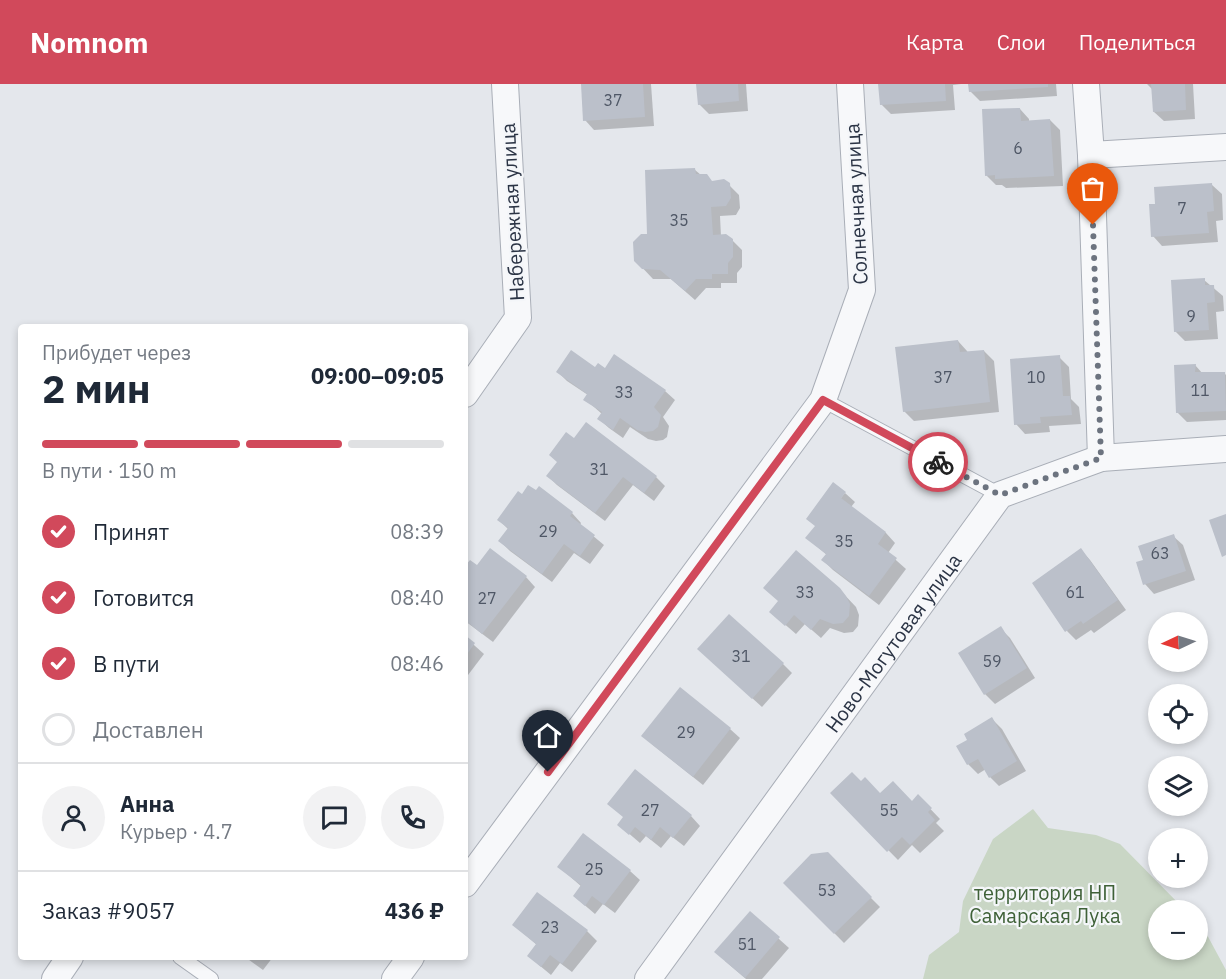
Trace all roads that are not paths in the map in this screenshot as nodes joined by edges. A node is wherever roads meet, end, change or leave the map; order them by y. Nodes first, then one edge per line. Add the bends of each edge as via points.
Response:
1 (505, 84) edge
2 (850, 84) edge
3 (1086, 84) edge
4 (1226, 147) edge
5 (1091, 155) junction
6 (468, 390) edge
7 (823, 400) junction
8 (1226, 449) edge
9 (1101, 458) junction
10 (1000, 495) junction
11 (468, 880) edge
12 (68, 960) edge
13 (184, 960) edge
14 (409, 960) edge
15 (55, 979) edge
16 (211, 979) edge
17 (395, 979) edge
18 (648, 979) edge

1 - 6 street, Набережная улица via 519,318
2 - 7 street, Солнечная улица via 862,290
3 - 5 street
4 - 5 street
5 - 9 street
7 - 10 lane
7 - 11 street, Солнечная улица
8 - 9 street
9 - 10 street
10 - 18 street, Ново-Могутовая улица
12 - 15 street
13 - 16 lane
14 - 17 street

